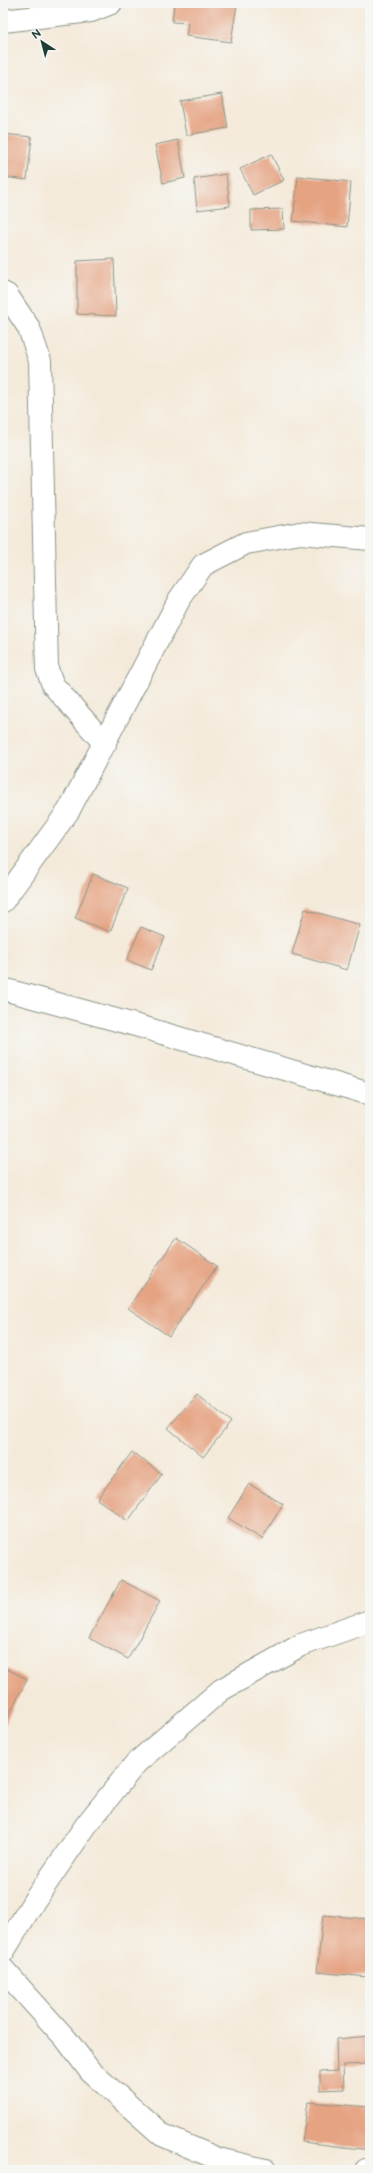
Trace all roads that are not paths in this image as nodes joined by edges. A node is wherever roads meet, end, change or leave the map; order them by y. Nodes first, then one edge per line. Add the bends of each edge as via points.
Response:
1 (111, 3) edge
2 (3, 21) edge
3 (3, 293) edge
4 (370, 539) edge
5 (105, 744) junction
6 (3, 902) edge
7 (3, 989) edge
8 (370, 1094) edge
9 (369, 1624) edge
10 (3, 1952) edge
11 (3, 1969) edge
12 (265, 2170) edge
13 (366, 2170) edge
14 (370, 2170) edge

1 - 2 street via 91,11
3 - 5 street via 7,295 29,328 40,361 47,669 53,686
4 - 5 street via 300,533 246,543 203,565 179,600
5 - 6 street via 69,810
7 - 8 street
9 - 10 street via 301,1645 221,1690 136,1763 87,1824 34,1901
11 - 12 street via 66,2039 90,2071 162,2135 218,2159
13 - 14 street

